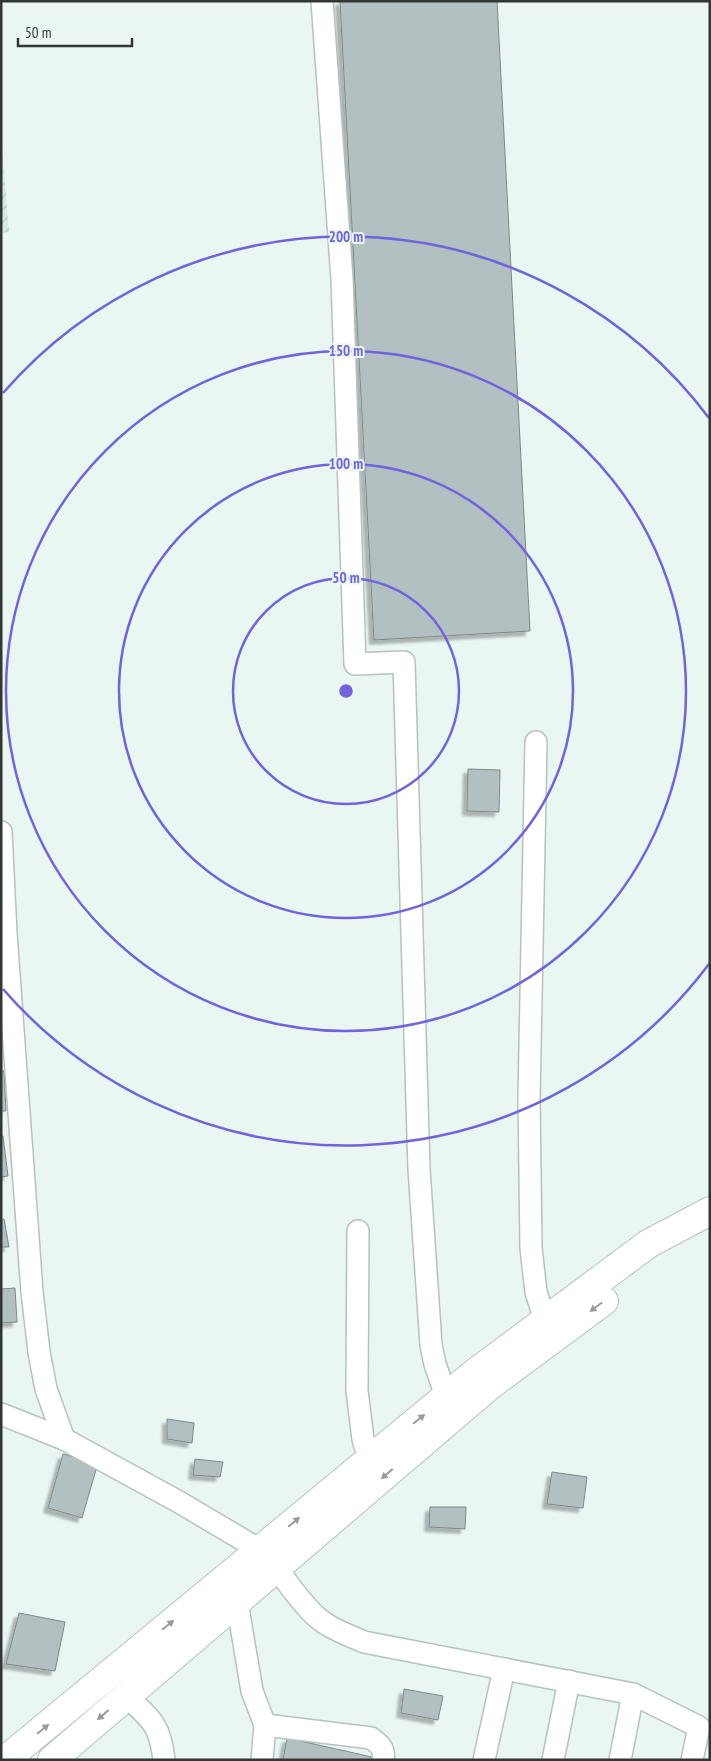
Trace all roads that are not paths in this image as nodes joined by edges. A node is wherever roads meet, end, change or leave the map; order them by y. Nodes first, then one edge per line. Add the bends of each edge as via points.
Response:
1 (322, 1) edge
2 (536, 742) dead end
3 (1, 832) edge
4 (710, 1211) edge
5 (358, 1231) dead end
6 (710, 1233) edge
7 (545, 1320) junction
8 (446, 1396) junction
9 (1, 1414) edge
10 (64, 1439) junction
11 (369, 1460) junction
12 (268, 1559) junction
13 (236, 1602) junction
14 (504, 1668) junction
15 (569, 1681) junction
16 (633, 1694) junction
17 (126, 1696) junction
18 (265, 1725) junction
19 (5, 1760) edge
20 (52, 1760) edge
21 (164, 1760) edge
22 (262, 1760) edge
23 (383, 1760) edge
24 (484, 1760) edge
25 (553, 1760) edge
26 (620, 1760) edge
27 (692, 1760) edge

1 - 8 street via 342,279 355,664 404,662 419,1169 431,1345
2 - 7 street via 529,1098 531,1248 536,1292
3 - 10 street via 32,1292 46,1389
4 - 7 highway via 648,1244
5 - 11 street via 357,1391 362,1439
6 -> 12 highway via 658,1260 488,1387
7 - 8 highway
11 -> 8 highway
9 - 10 street
10 - 12 street via 179,1502
12 -> 11 highway
12 - 13 highway
12 - 14 street via 305,1606 334,1629 364,1642
19 -> 12 highway
13 - 17 highway
13 - 18 street via 252,1691
14 - 15 street
14 - 24 street
15 - 16 street
15 - 25 street
16 - 26 street
16 - 27 street via 699,1728
17 -> 20 highway
17 - 21 street via 153,1721
18 - 22 street
18 - 23 street via 370,1738 380,1744

